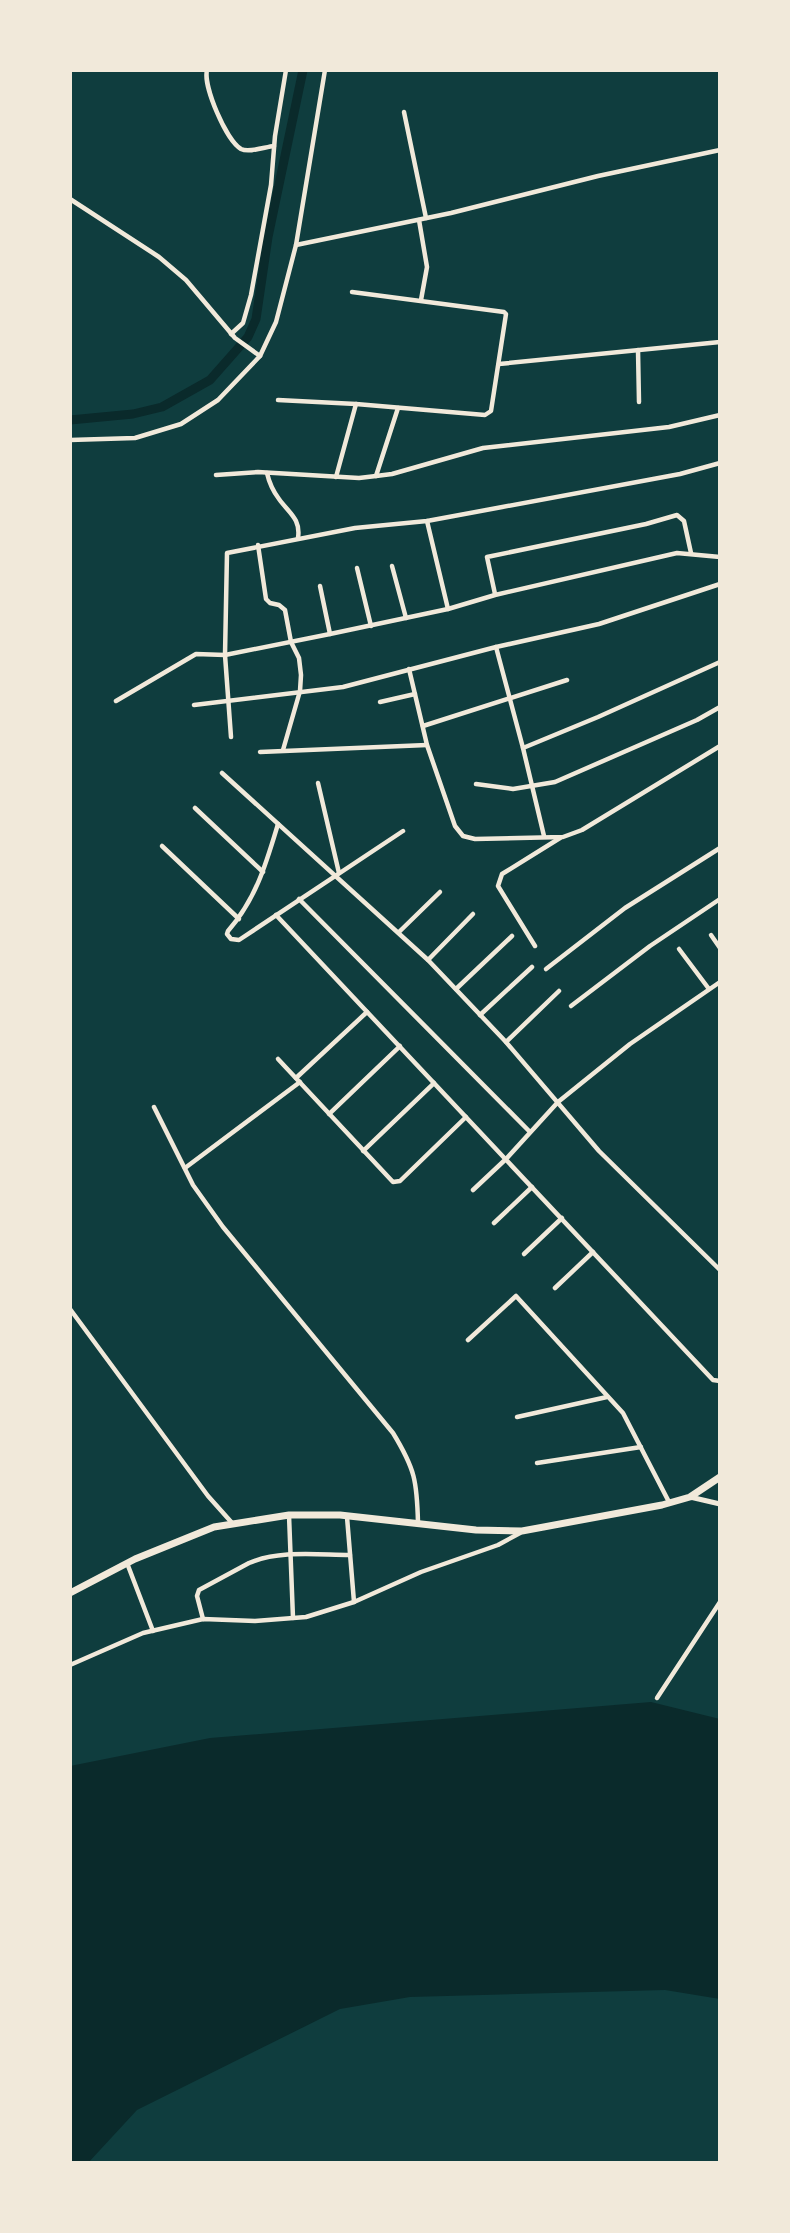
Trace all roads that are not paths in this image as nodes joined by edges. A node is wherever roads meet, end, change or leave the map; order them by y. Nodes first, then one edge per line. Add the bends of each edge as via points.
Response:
1 (207, 70) edge
2 (286, 70) edge
3 (325, 70) edge
4 (404, 113) dead end
5 (274, 146) junction
6 (720, 150) edge
7 (70, 199) edge
8 (426, 218) junction
9 (419, 220) junction
10 (296, 245) junction
11 (352, 292) dead end
12 (421, 300) junction
13 (232, 336) junction
14 (720, 342) edge
15 (638, 350) junction
16 (260, 356) junction
17 (499, 364) junction
18 (278, 401) dead end
19 (639, 402) dead end
20 (356, 404) junction
21 (398, 408) junction
22 (720, 415) edge
23 (70, 440) edge
24 (720, 463) edge
25 (267, 473) junction
26 (216, 475) dead end
27 (376, 476) junction
28 (337, 477) junction
29 (427, 521) junction
30 (298, 538) junction
31 (258, 545) junction
32 (691, 553) junction
33 (720, 557) edge
34 (391, 566) dead end
35 (357, 568) dead end
36 (720, 584) edge
37 (320, 586) dead end
38 (495, 595) junction
39 (448, 609) junction
40 (406, 618) junction
41 (371, 626) junction
42 (330, 634) junction
43 (291, 642) junction
44 (496, 647) junction
45 (225, 655) junction
46 (720, 662) edge
47 (409, 669) junction
48 (566, 680) dead end
49 (300, 691) junction
50 (415, 694) junction
51 (510, 698) junction
52 (116, 701) dead end
53 (229, 701) junction
54 (380, 702) dead end
55 (194, 705) dead end
56 (720, 707) edge
57 (423, 726) junction
58 (231, 737) dead end
59 (428, 745) junction
60 (720, 746) edge
61 (523, 748) junction
62 (283, 750) junction
63 (260, 752) dead end
64 (222, 773) dead end
65 (318, 783) dead end
66 (476, 784) dead end
67 (533, 787) junction
68 (195, 808) dead end
69 (278, 824) junction
70 (402, 831) dead end
71 (544, 836) junction
72 (560, 837) junction
73 (162, 846) dead end
74 (720, 848) edge
75 (263, 872) junction
76 (337, 874) junction
77 (440, 892) dead end
78 (299, 899) junction
79 (720, 899) edge
80 (473, 914) dead end
81 (276, 915) junction
82 (239, 919) junction
83 (399, 932) junction
84 (711, 935) dead end
85 (512, 936) dead end
86 (535, 946) dead end
87 (720, 948) edge
88 (679, 949) dead end
89 (428, 960) junction
90 (532, 967) dead end
91 (546, 970) dead end
92 (720, 982) edge
93 (456, 989) junction
94 (709, 989) junction
95 (559, 991) dead end
96 (571, 1006) dead end
97 (367, 1012) junction
98 (480, 1015) junction
99 (506, 1042) junction
100 (400, 1046) junction
101 (278, 1059) dead end
102 (298, 1080) junction
103 (434, 1083) junction
104 (558, 1102) junction
105 (153, 1107) dead end
106 (329, 1114) junction
107 (466, 1117) junction
108 (530, 1132) junction
109 (363, 1151) junction
110 (506, 1159) junction
111 (185, 1168) junction
112 (532, 1187) junction
113 (473, 1190) dead end
114 (562, 1219) junction
115 (495, 1223) dead end
116 (593, 1252) junction
117 (524, 1254) dead end
118 (720, 1270) edge
119 (555, 1288) dead end
120 (70, 1309) edge
121 (468, 1340) dead end
122 (720, 1381) edge
123 (608, 1396) junction
124 (517, 1417) dead end
125 (641, 1447) junction
126 (537, 1463) dead end
127 (720, 1477) edge
128 (690, 1497) junction
129 (670, 1503) junction
130 (720, 1504) edge
131 (289, 1515) junction
132 (347, 1516) junction
133 (418, 1523) junction
134 (233, 1524) junction
135 (522, 1531) junction
136 (290, 1555) junction
137 (350, 1555) junction
138 (127, 1563) junction
139 (70, 1593) edge
140 (354, 1602) junction
141 (720, 1602) edge
142 (293, 1618) junction
143 (203, 1619) junction
144 (153, 1630) junction
145 (70, 1665) edge
146 (657, 1698) dead end

1 - 5 street via 206,83 221,121 239,147
2 - 5 street
3 - 10 street
4 - 8 street
5 - 13 street via 251,295 243,323
6 - 8 street
7 - 13 street via 168,264 200,294
8 - 9 street
9 - 10 street
9 - 12 street via 427,267
10 - 16 street via 276,322
11 - 12 street
12 - 17 street via 504,312
13 - 16 street
14 - 15 street
15 - 17 street
15 - 19 street
16 - 23 street via 218,400 181,424 135,438
17 - 21 street via 488,414
18 - 20 street
20 - 21 street
20 - 28 street
21 - 27 street
22 - 27 street via 669,427 483,448
24 - 29 street
25 - 26 street
25 - 28 street
25 - 30 street via 279,500 297,521
27 - 28 street
29 - 30 street
29 - 39 street
30 - 31 street
31 - 43 street via 266,599 285,610
31 - 45 street via 225,556
32 - 33 street
32 - 38 street
32 - 38 street via 684,522 677,515 487,557
34 - 40 street
35 - 41 street
36 - 44 street via 607,622
37 - 42 street
38 - 39 street
39 - 40 street
40 - 41 street
41 - 42 street
42 - 43 street
43 - 45 street
43 - 49 street via 299,658
44 - 47 street
44 - 51 street
45 - 52 street via 190,655
45 - 53 street
46 - 61 street
47 - 49 street via 343,687
47 - 50 street
48 - 51 street
49 - 53 street
49 - 62 street
50 - 54 street
50 - 57 street
51 - 57 street
51 - 61 street
53 - 55 street
53 - 58 street
56 - 67 street via 555,782
57 - 59 street
59 - 62 street
59 - 71 street via 455,826 463,836
60 - 72 street via 582,830
61 - 67 street
62 - 63 street
64 - 69 street
65 - 76 street
66 - 67 street
67 - 71 street
68 - 75 street
69 - 75 street
69 - 76 street
70 - 76 street
71 - 72 street
72 - 86 street via 502,874 498,882
73 - 82 street
74 - 91 street via 625,908
75 - 82 street
76 - 78 street
76 - 83 street
77 - 83 street
78 - 81 street
78 - 108 street
79 - 96 street
80 - 89 street
81 - 82 street via 235,941 227,934
81 - 97 street
83 - 89 street
84 - 87 street
85 - 93 street
88 - 94 street
89 - 93 street
90 - 98 street
92 - 94 street
93 - 98 street
94 - 104 street
95 - 99 street
97 - 100 street
97 - 102 street
98 - 99 street
99 - 104 street
100 - 103 street
100 - 106 street
101 - 102 street
102 - 106 street
102 - 111 street
103 - 107 street
103 - 109 street
104 - 108 street
104 - 118 street via 599,1151
105 - 111 street
106 - 109 street
107 - 109 street via 397,1183
107 - 110 street
108 - 110 street
110 - 112 street
110 - 113 street
111 - 133 street via 223,1227 393,1433 417,1486
112 - 114 street
112 - 115 street
114 - 116 street
114 - 117 street
116 - 119 street
116 - 122 street via 713,1380
120 - 134 street
121 - 123 street via 516,1296
123 - 124 street
123 - 125 street via 628,1420
125 - 126 street
125 - 129 street
127 - 128 highway
128 - 129 highway
128 - 130 street
129 - 135 highway
131 - 132 highway
131 - 134 highway
131 - 136 street
132 - 133 highway
132 - 137 street
133 - 135 highway via 476,1531
134 - 138 highway via 214,1527
135 - 140 street via 498,1545
136 - 137 street
136 - 142 street
136 - 143 street via 257,1560 203,1587 197,1596
137 - 140 street
138 - 139 highway
138 - 144 street
140 - 142 street
141 - 146 street
142 - 143 street
143 - 144 street
144 - 145 street

